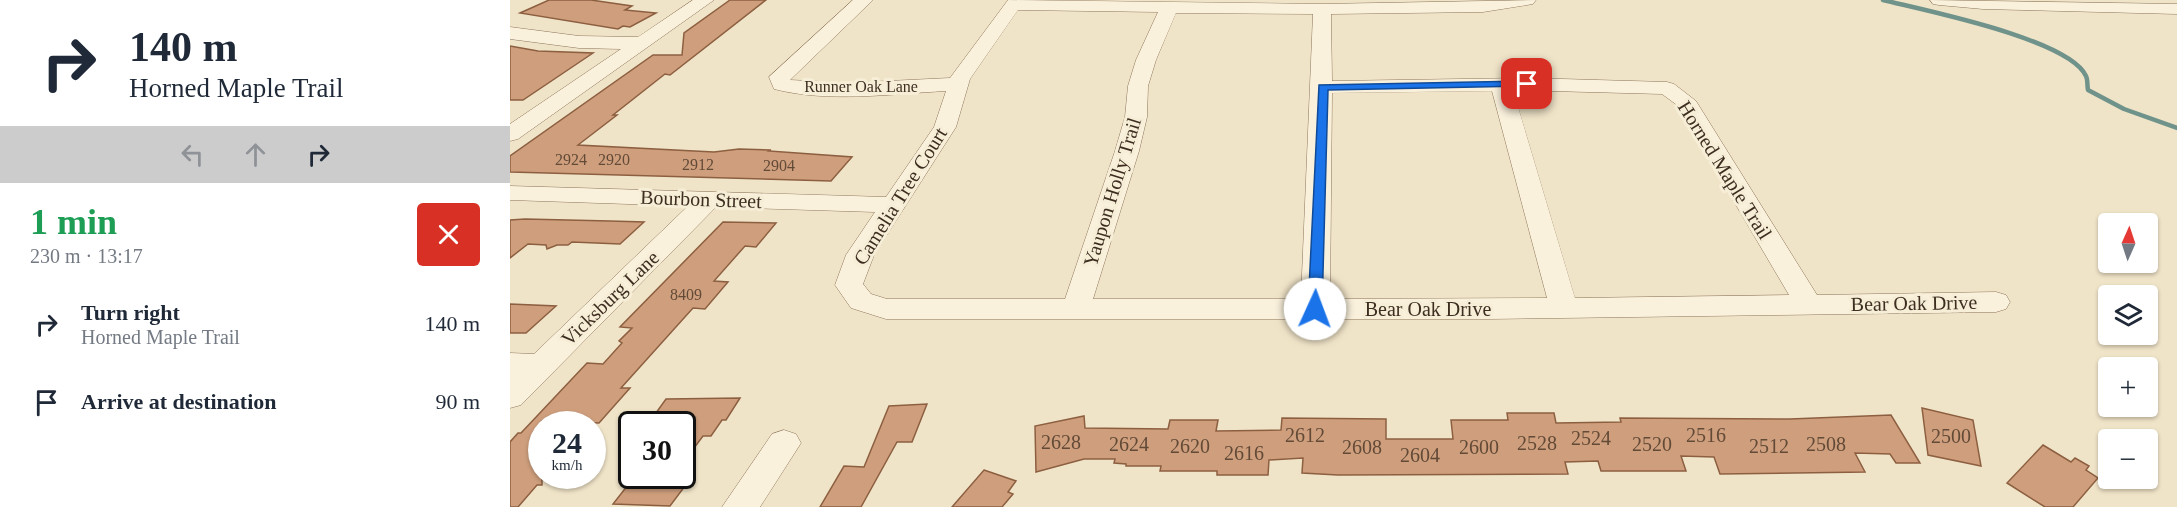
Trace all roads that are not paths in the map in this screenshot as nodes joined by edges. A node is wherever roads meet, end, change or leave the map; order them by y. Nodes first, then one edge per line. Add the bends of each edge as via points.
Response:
1 (705, 0) edge
2 (864, 0) edge
3 (1527, 0) edge
4 (1939, 0) edge
5 (1015, 3) edge
6 (1169, 8) junction
7 (1322, 9) junction
8 (2177, 9) edge
9 (510, 33) edge
10 (640, 43) junction
11 (957, 84) junction
12 (1501, 84) junction
13 (1322, 87) junction
14 (510, 134) edge
15 (510, 193) edge
16 (710, 199) junction
17 (892, 205) junction
18 (861, 301) joint
19 (1996, 302) dead end
20 (1809, 304) junction
21 (1564, 308) junction
22 (1076, 309) junction
23 (1315, 309) junction
24 (510, 364) edge
25 (541, 365) junction
26 (510, 396) edge
27 (784, 443) dead end
28 (741, 507) edge

1 - 10 street
2 - 11 street, Runner Oak Lane via 790,64 779,77 781,85 877,89
3 - 7 street via 1483,7
4 - 8 street
5 - 6 street
5 - 11 street, Camelia Tree Court
6 - 7 street
6 - 22 street, Yaupon Holly Trail via 1146,60 1127,151
7 - 13 street
9 - 10 street via 579,42
10 - 14 street
11 - 17 street, Camelia Tree Court via 945,127
12 - 13 street, Horned Maple Trail
12 - 20 street, Horned Maple Trail via 1654,87 1676,93 1685,101
12 - 21 street
13 - 23 street
15 - 16 street, Bourbon Street
16 - 17 street, Bourbon Street
16 - 25 street, Vicksburg Lane
17 - 18 street, Camelia Tree Court via 860,255 849,285
18 - 22 street, Bear Oak Drive via 886,309
19 - 20 street, Bear Oak Drive
20 - 21 street, Bear Oak Drive
21 - 23 street, Bear Oak Drive
22 - 23 street, Bear Oak Drive
24 - 25 street
25 - 26 street, Vicksburg Lane
27 - 28 street

